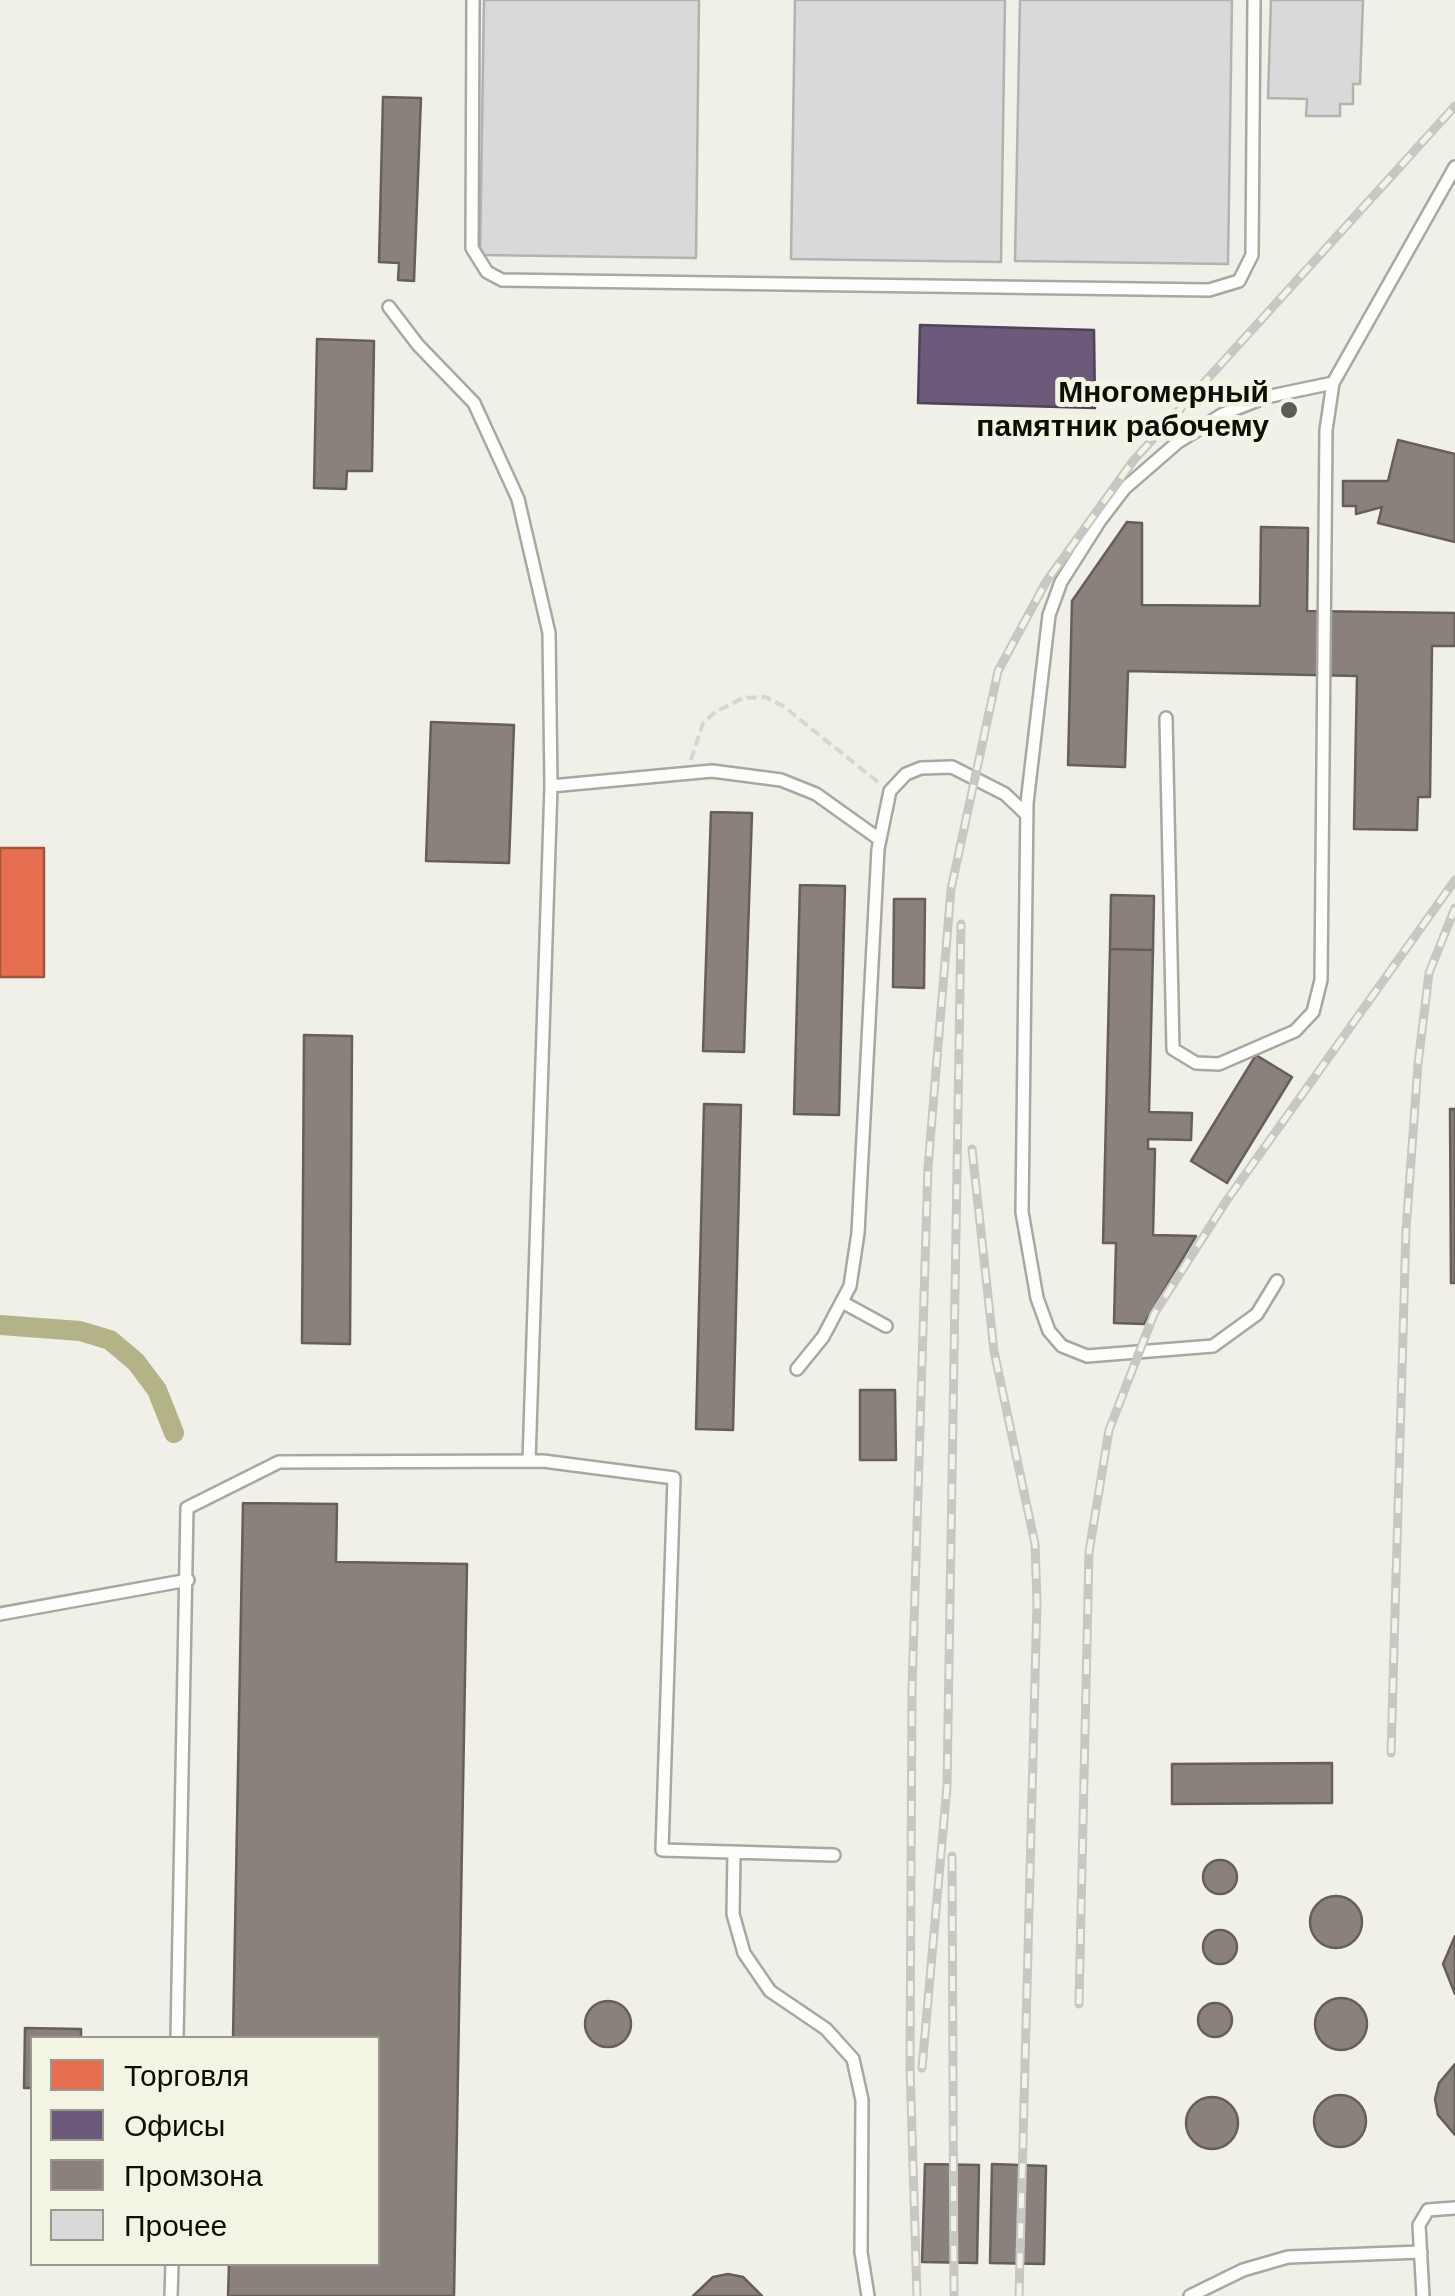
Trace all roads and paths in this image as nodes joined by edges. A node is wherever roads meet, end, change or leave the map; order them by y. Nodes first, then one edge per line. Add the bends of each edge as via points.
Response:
1 (473, 0) edge
2 (1254, 0) edge
3 (1455, 167) edge
4 (389, 307) dead end
5 (1332, 383) junction
6 (1166, 718) dead end
7 (670, 773) junction
8 (551, 786) junction
9 (890, 791) junction
10 (1027, 816) junction
11 (879, 839) junction
12 (1277, 1281) dead end
13 (842, 1302) junction
14 (886, 1326) dead end
15 (797, 1369) dead end
16 (529, 1461) junction
17 (188, 1580) junction
18 (0, 1614) edge
19 (734, 1853) junction
20 (834, 1855) dead end
21 (177, 2036) edge
22 (1455, 2208) edge
23 (1421, 2252) junction
24 (172, 2266) edge
25 (171, 2296) edge
26 (868, 2296) edge
27 (1190, 2296) edge
28 (1424, 2296) edge

1 - 2 lane via 472,248 487,272 502,280 1209,290 1239,280 1252,255
3 - 5 lane
4 - 8 lane via 474,403 518,498 549,633
5 - 6 lane via 1326,430 1321,980 1313,1012 1295,1031 1219,1064 1196,1064 1173,1049
5 - 10 lane via 1222,414 1178,442 1099,522 1049,614
7 - 8 lane
7 - 9 path via 689,763 703,722 715,712 743,698 764,697
7 - 11 lane via 781,780 816,794
8 - 16 lane
9 - 10 lane via 906,774 952,767 1004,794
9 - 11 lane
10 - 12 lane via 1022,1212 1049,1331 1062,1346 1088,1356 1213,1346 1258,1314
11 - 13 lane via 858,1232
13 - 14 lane
13 - 15 lane
16 - 17 lane via 279,1462 188,1508
16 - 19 lane via 674,1478 662,1850
17 - 18 lane
17 - 21 lane
19 - 20 lane
19 - 26 lane via 732,1914 744,1952 770,1991 826,2030 853,2059 862,2100 861,2252
22 - 23 lane via 1428,2210 1419,2224
23 - 27 lane via 1288,2257
23 - 28 lane
24 - 25 lane

